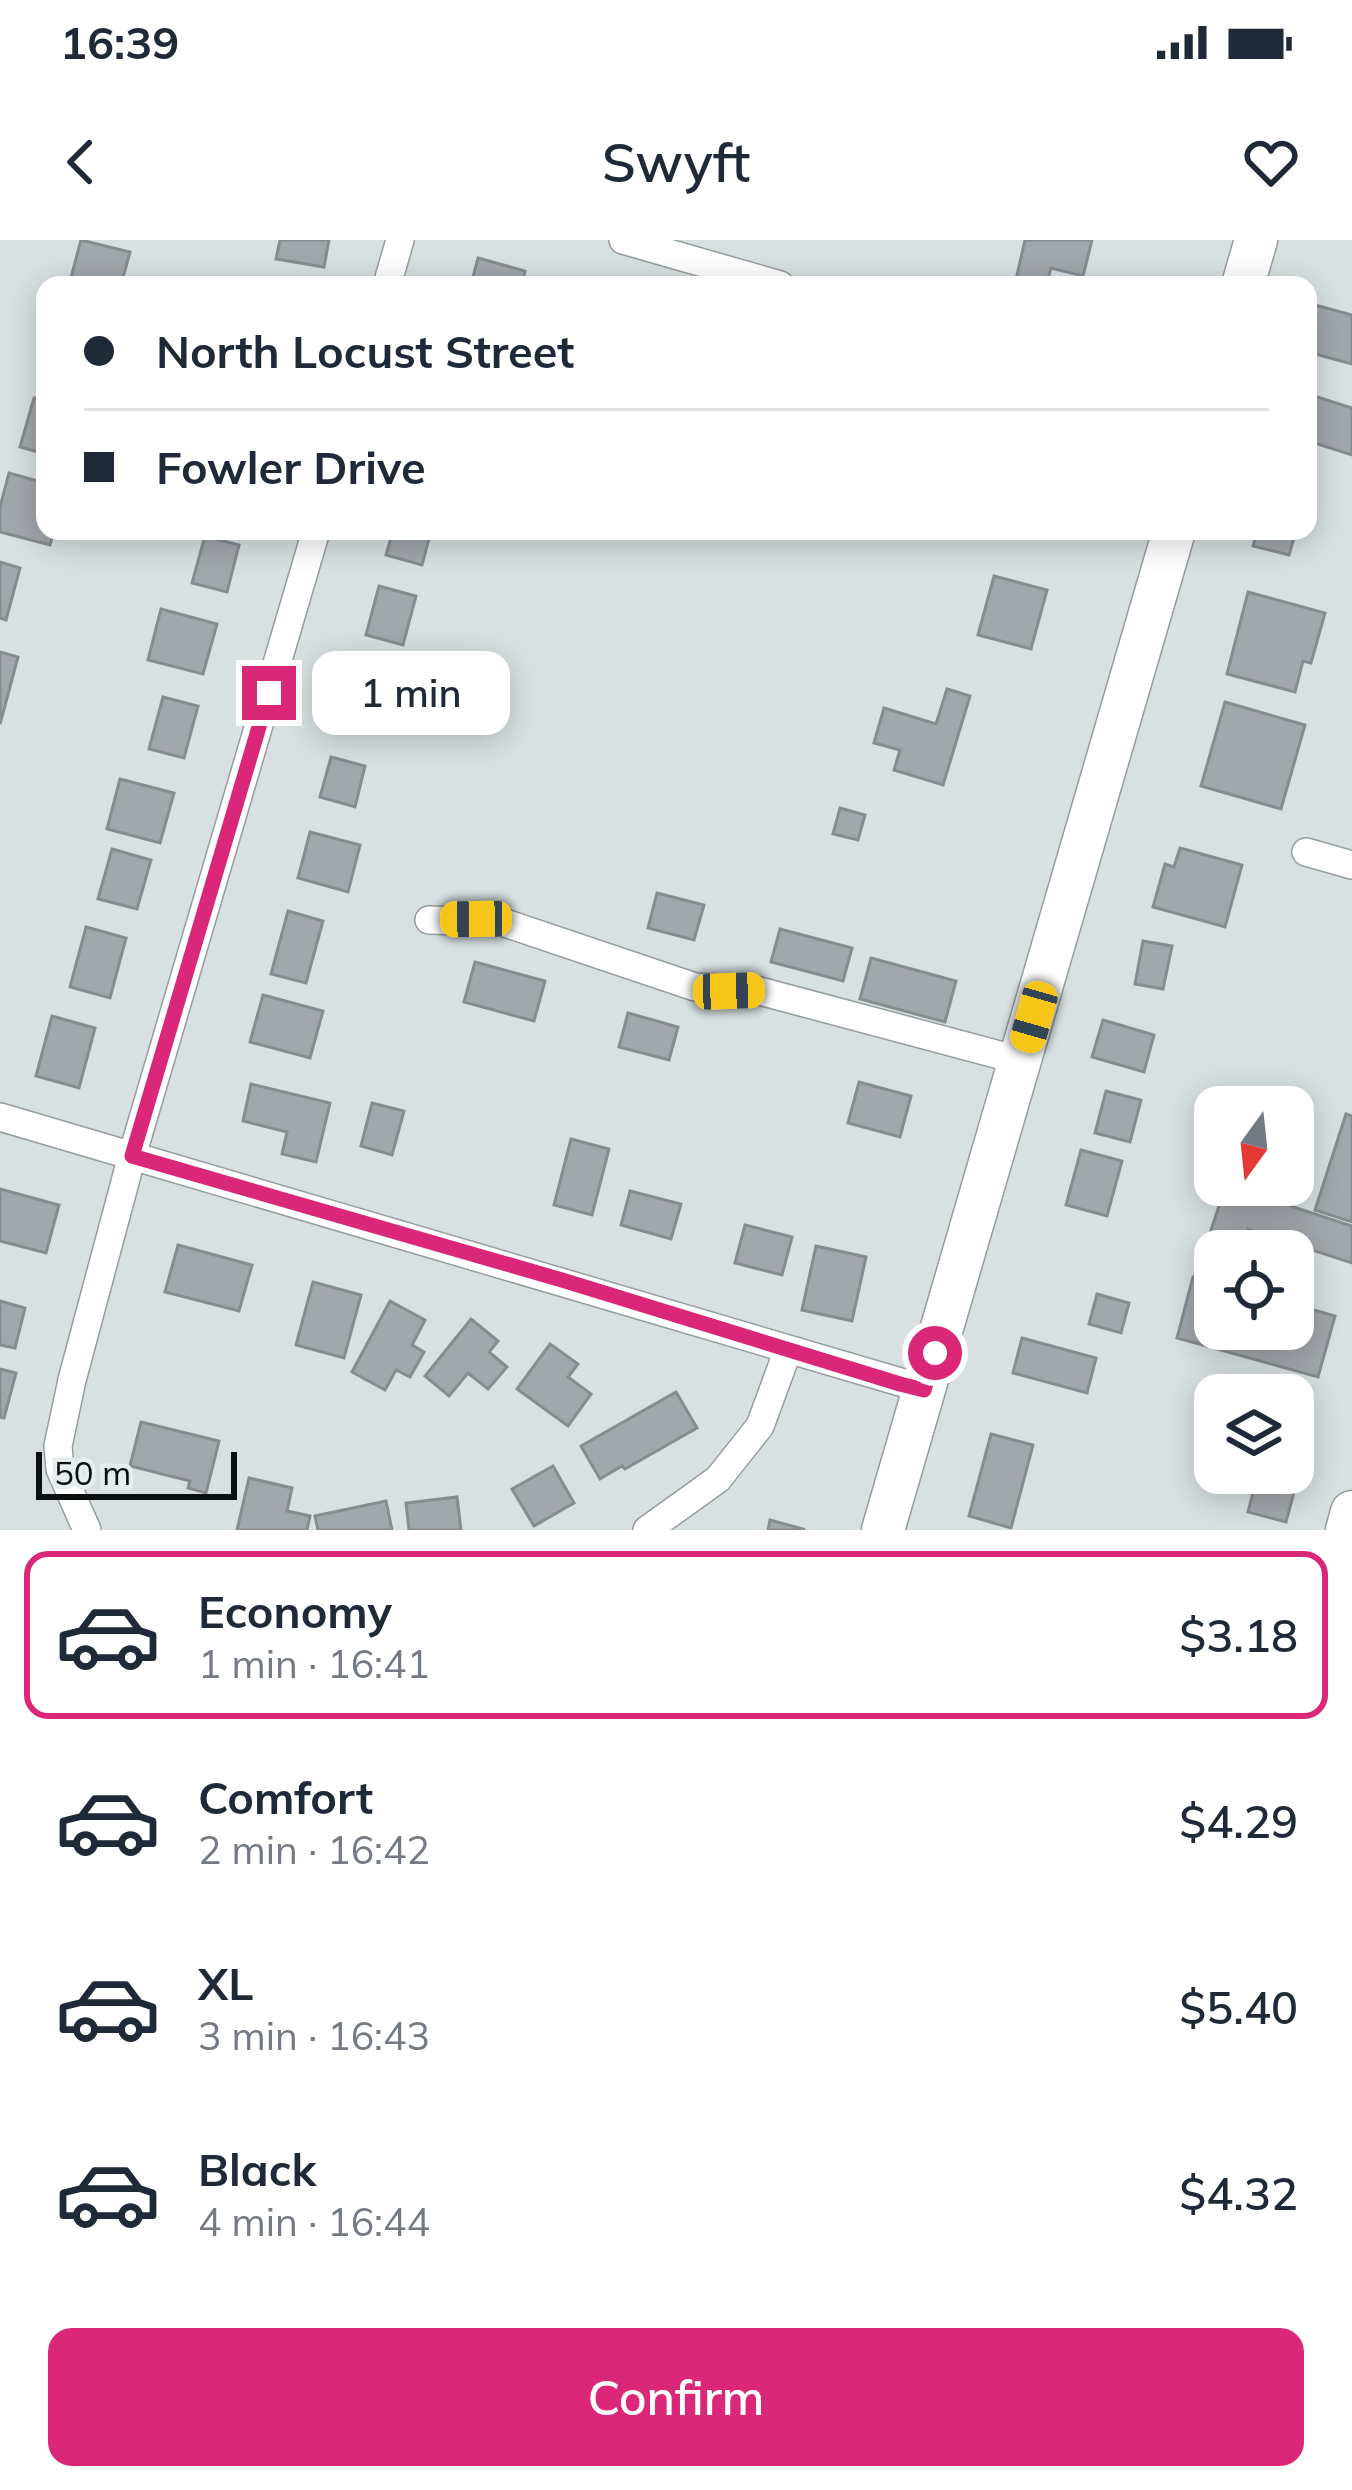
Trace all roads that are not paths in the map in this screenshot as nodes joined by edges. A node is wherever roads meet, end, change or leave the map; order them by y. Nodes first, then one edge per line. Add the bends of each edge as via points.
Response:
1 (400, 240) edge
2 (623, 240) edge
3 (1256, 240) edge
4 (390, 276) edge
5 (749, 276) edge
6 (1246, 276) edge
7 (313, 540) edge
8 (1171, 540) edge
9 (1306, 852) dead end
10 (1352, 866) edge
11 (429, 920) dead end
12 (1022, 1061) junction
13 (0, 1117) edge
14 (132, 1156) junction
15 (788, 1350) junction
16 (924, 1390) junction
17 (1352, 1512) edge
18 (87, 1530) edge
19 (647, 1530) edge
20 (883, 1530) edge
21 (1347, 1530) edge

1 - 4 street
2 - 5 street
3 - 6 main road
7 - 14 street
8 - 12 main road
9 - 10 street
11 - 12 street via 502,922 695,987 756,990
12 - 16 main road
13 - 14 street
14 - 15 street
14 - 18 street via 58,1446
15 - 16 street
15 - 19 street via 760,1426 718,1479
16 - 20 main road
17 - 21 main road

